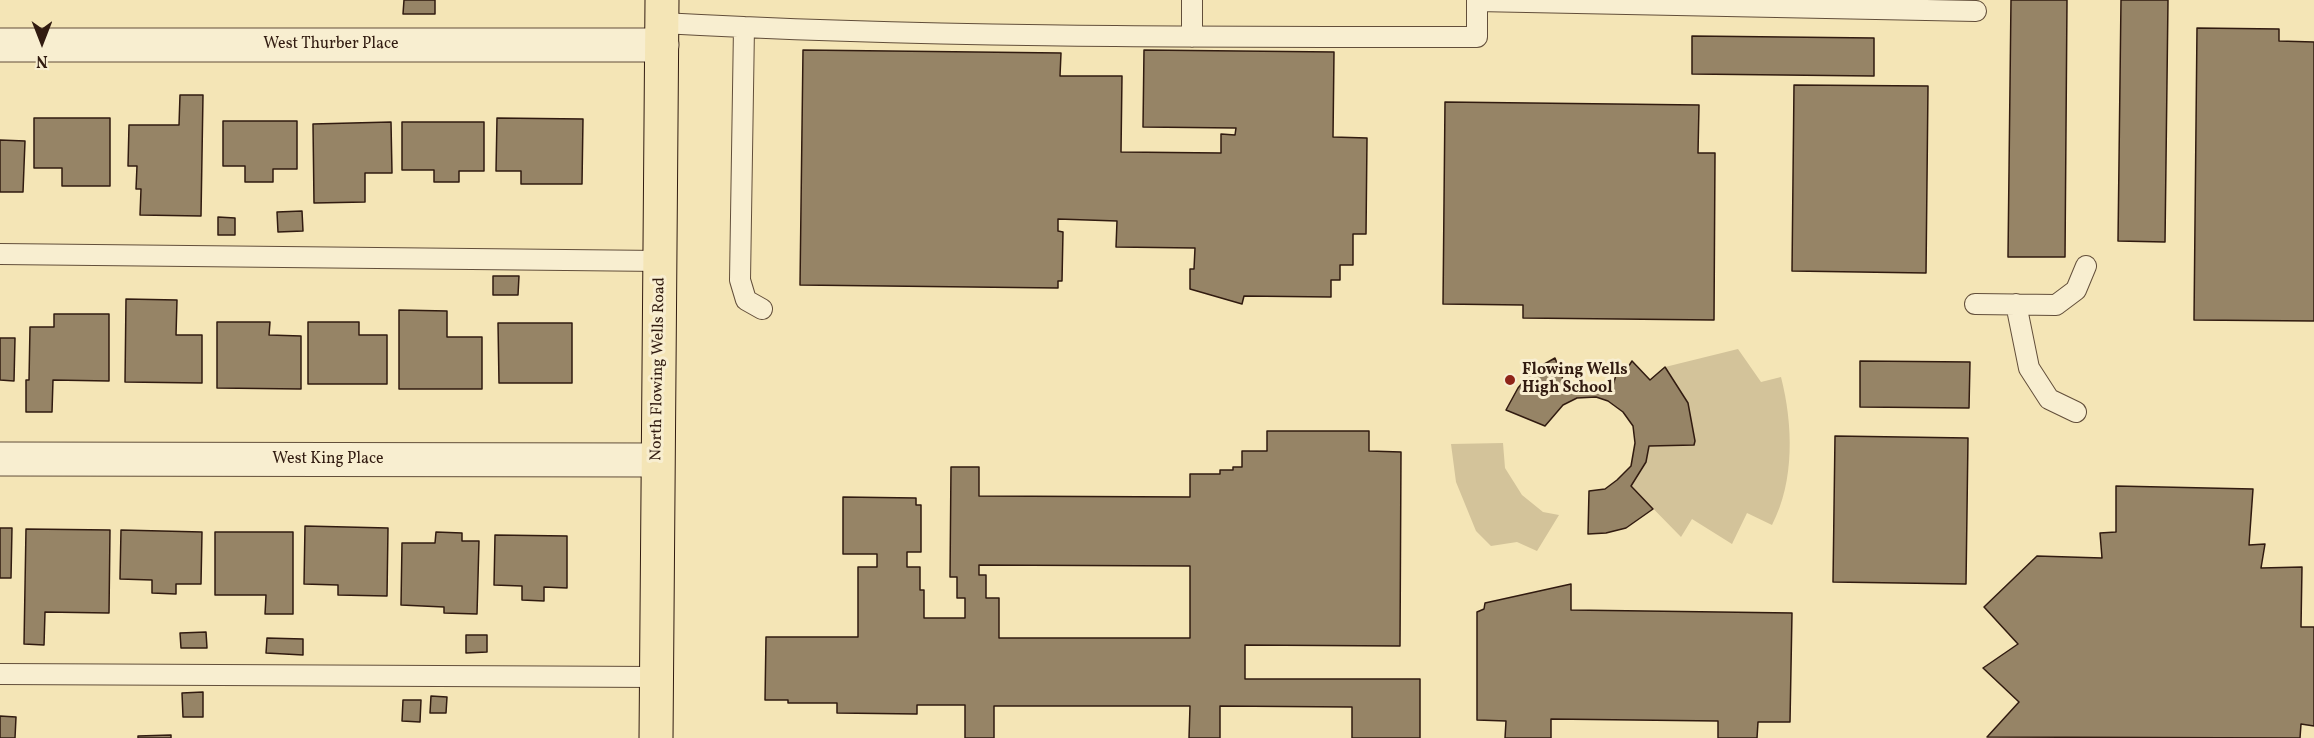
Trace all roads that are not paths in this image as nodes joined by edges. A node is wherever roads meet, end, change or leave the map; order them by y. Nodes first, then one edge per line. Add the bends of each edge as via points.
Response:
1 (1192, 0) edge
2 (1477, 0) edge
3 (1905, 5) edge
4 (1976, 11) dead end
5 (662, 23) edge
6 (744, 27) junction
7 (1191, 37) junction
8 (0, 45) edge
9 (0, 254) edge
10 (660, 261) junction
11 (2086, 266) dead end
12 (1975, 304) dead end
13 (2016, 304) junction
14 (762, 309) dead end
15 (2076, 412) dead end
16 (0, 459) edge
17 (657, 460) junction
18 (0, 674) edge
19 (657, 676) junction
20 (656, 738) edge

1 - 7 lane
2 - 3 lane
2 - 7 lane via 1477,37
3 - 4 lane
5 - 6 lane
5 - 8 street, West Thurber Place
5 - 10 main road, North Flowing Wells Road
6 - 7 lane
6 - 14 lane via 740,280 746,300
9 - 10 lane
10 - 17 main road, North Flowing Wells Road
11 - 13 lane via 2076,290 2056,305
12 - 13 lane
13 - 15 lane via 2029,368 2049,399
16 - 17 street, West King Place
17 - 19 main road, North Flowing Wells Road
18 - 19 lane
19 - 20 main road, North Flowing Wells Road

